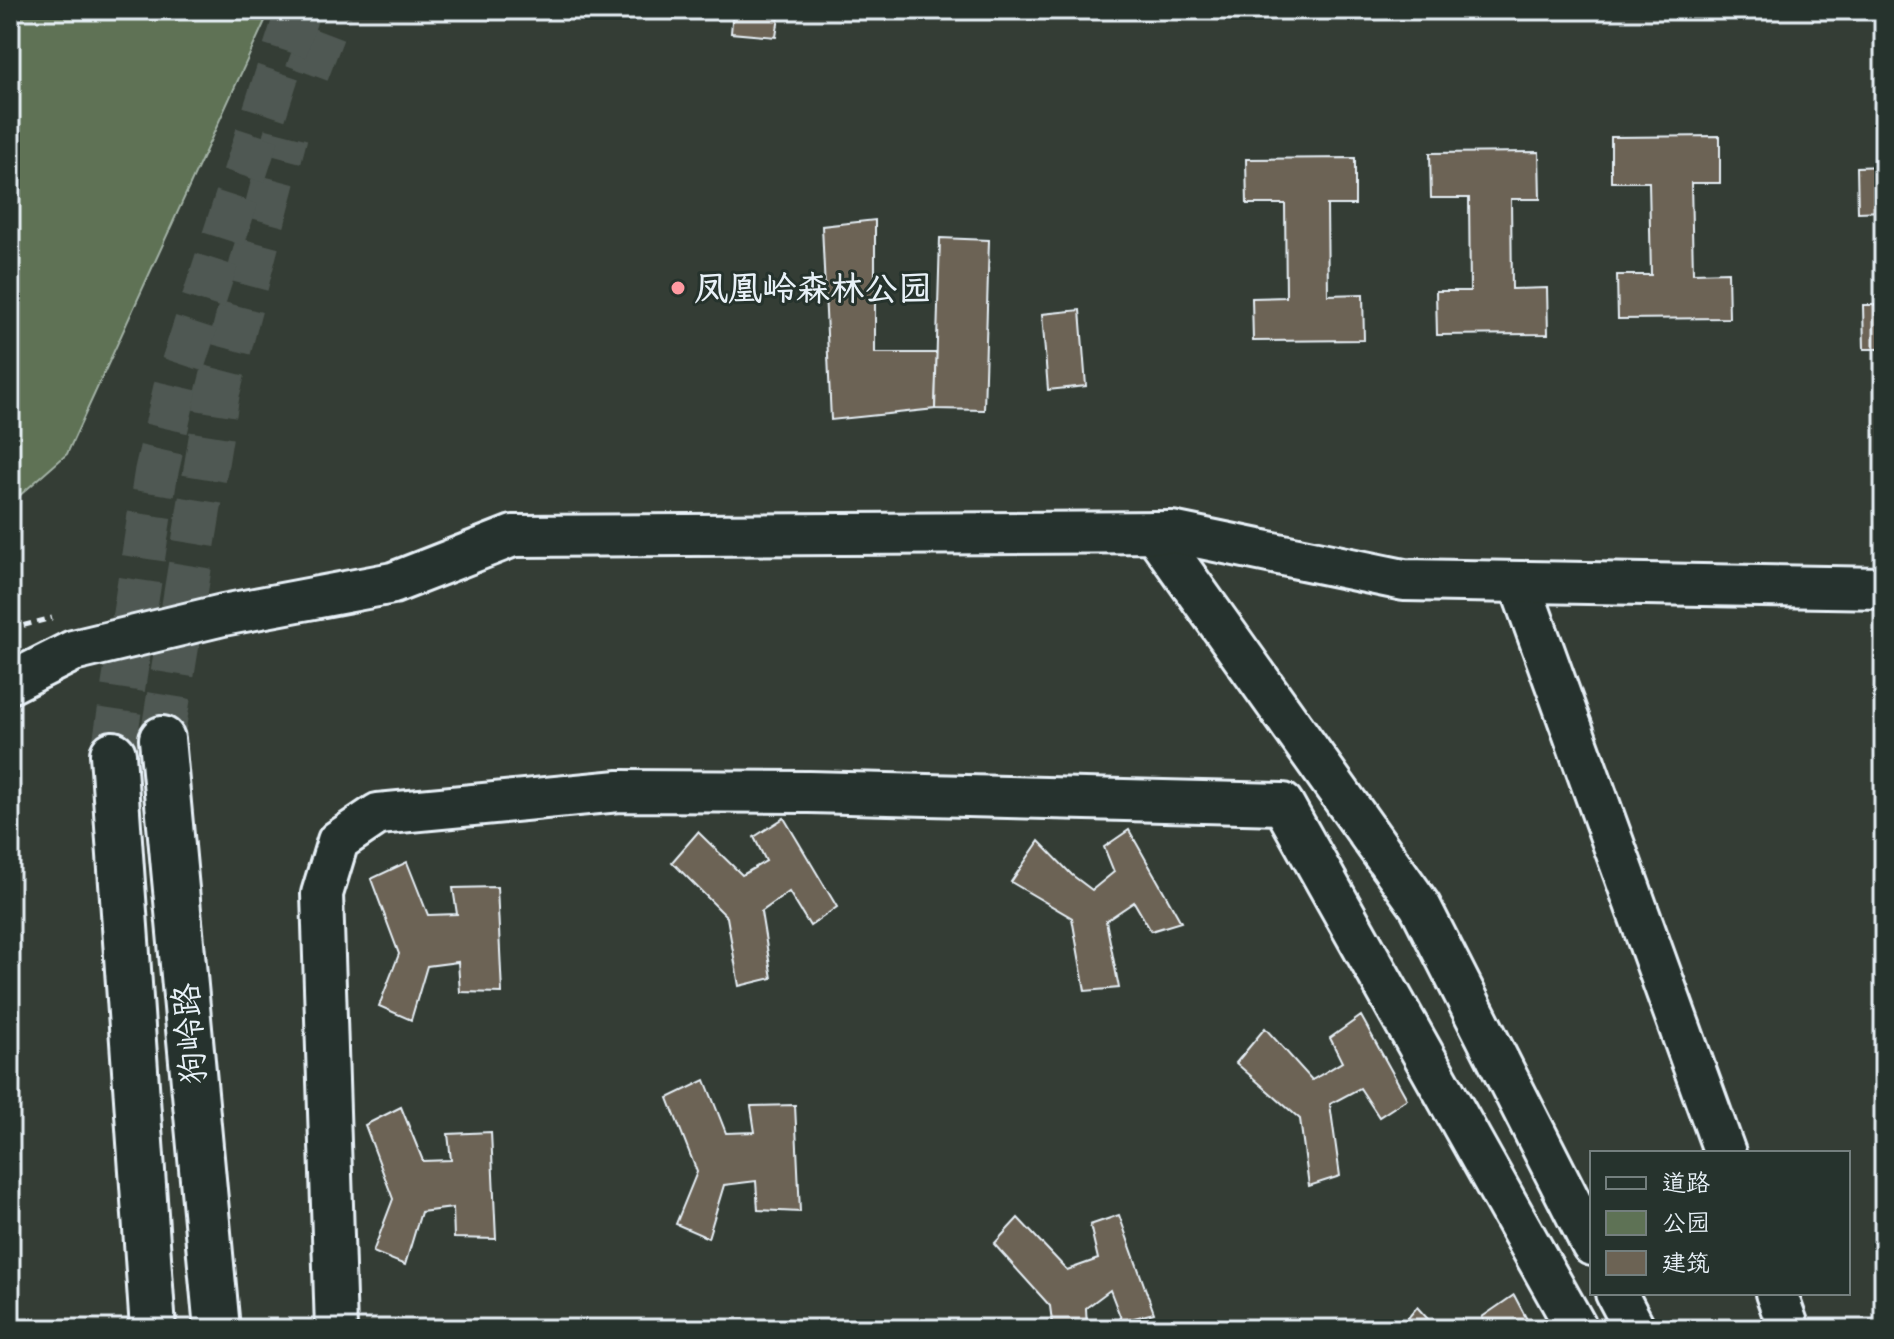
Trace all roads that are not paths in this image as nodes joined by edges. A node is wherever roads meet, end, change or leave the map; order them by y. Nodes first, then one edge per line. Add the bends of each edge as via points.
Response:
1 (1154, 532) junction
2 (1519, 582) junction
3 (1884, 588) edge
4 (10, 683) edge
5 (162, 739) tunnel mouth
6 (113, 754) tunnel mouth
7 (1724, 1151) edge
8 (1590, 1241) edge
9 (1617, 1295) edge
10 (1777, 1295) edge
11 (153, 1329) edge
12 (217, 1329) edge
13 (336, 1329) edge
14 (1577, 1329) edge
15 (1635, 1329) edge
16 (1789, 1329) edge

1 - 2 street via 1404,580
1 - 4 street via 513,536 393,583 223,615 73,651
1 - 8 street via 1420,906
2 - 3 street
2 - 7 street
5 - 12 main road, 狗岭路
6 - 11 main road, 狗岭路
9 - 15 street
10 - 16 street
13 - 14 street via 322,894 338,841 378,814 619,791 1283,804

